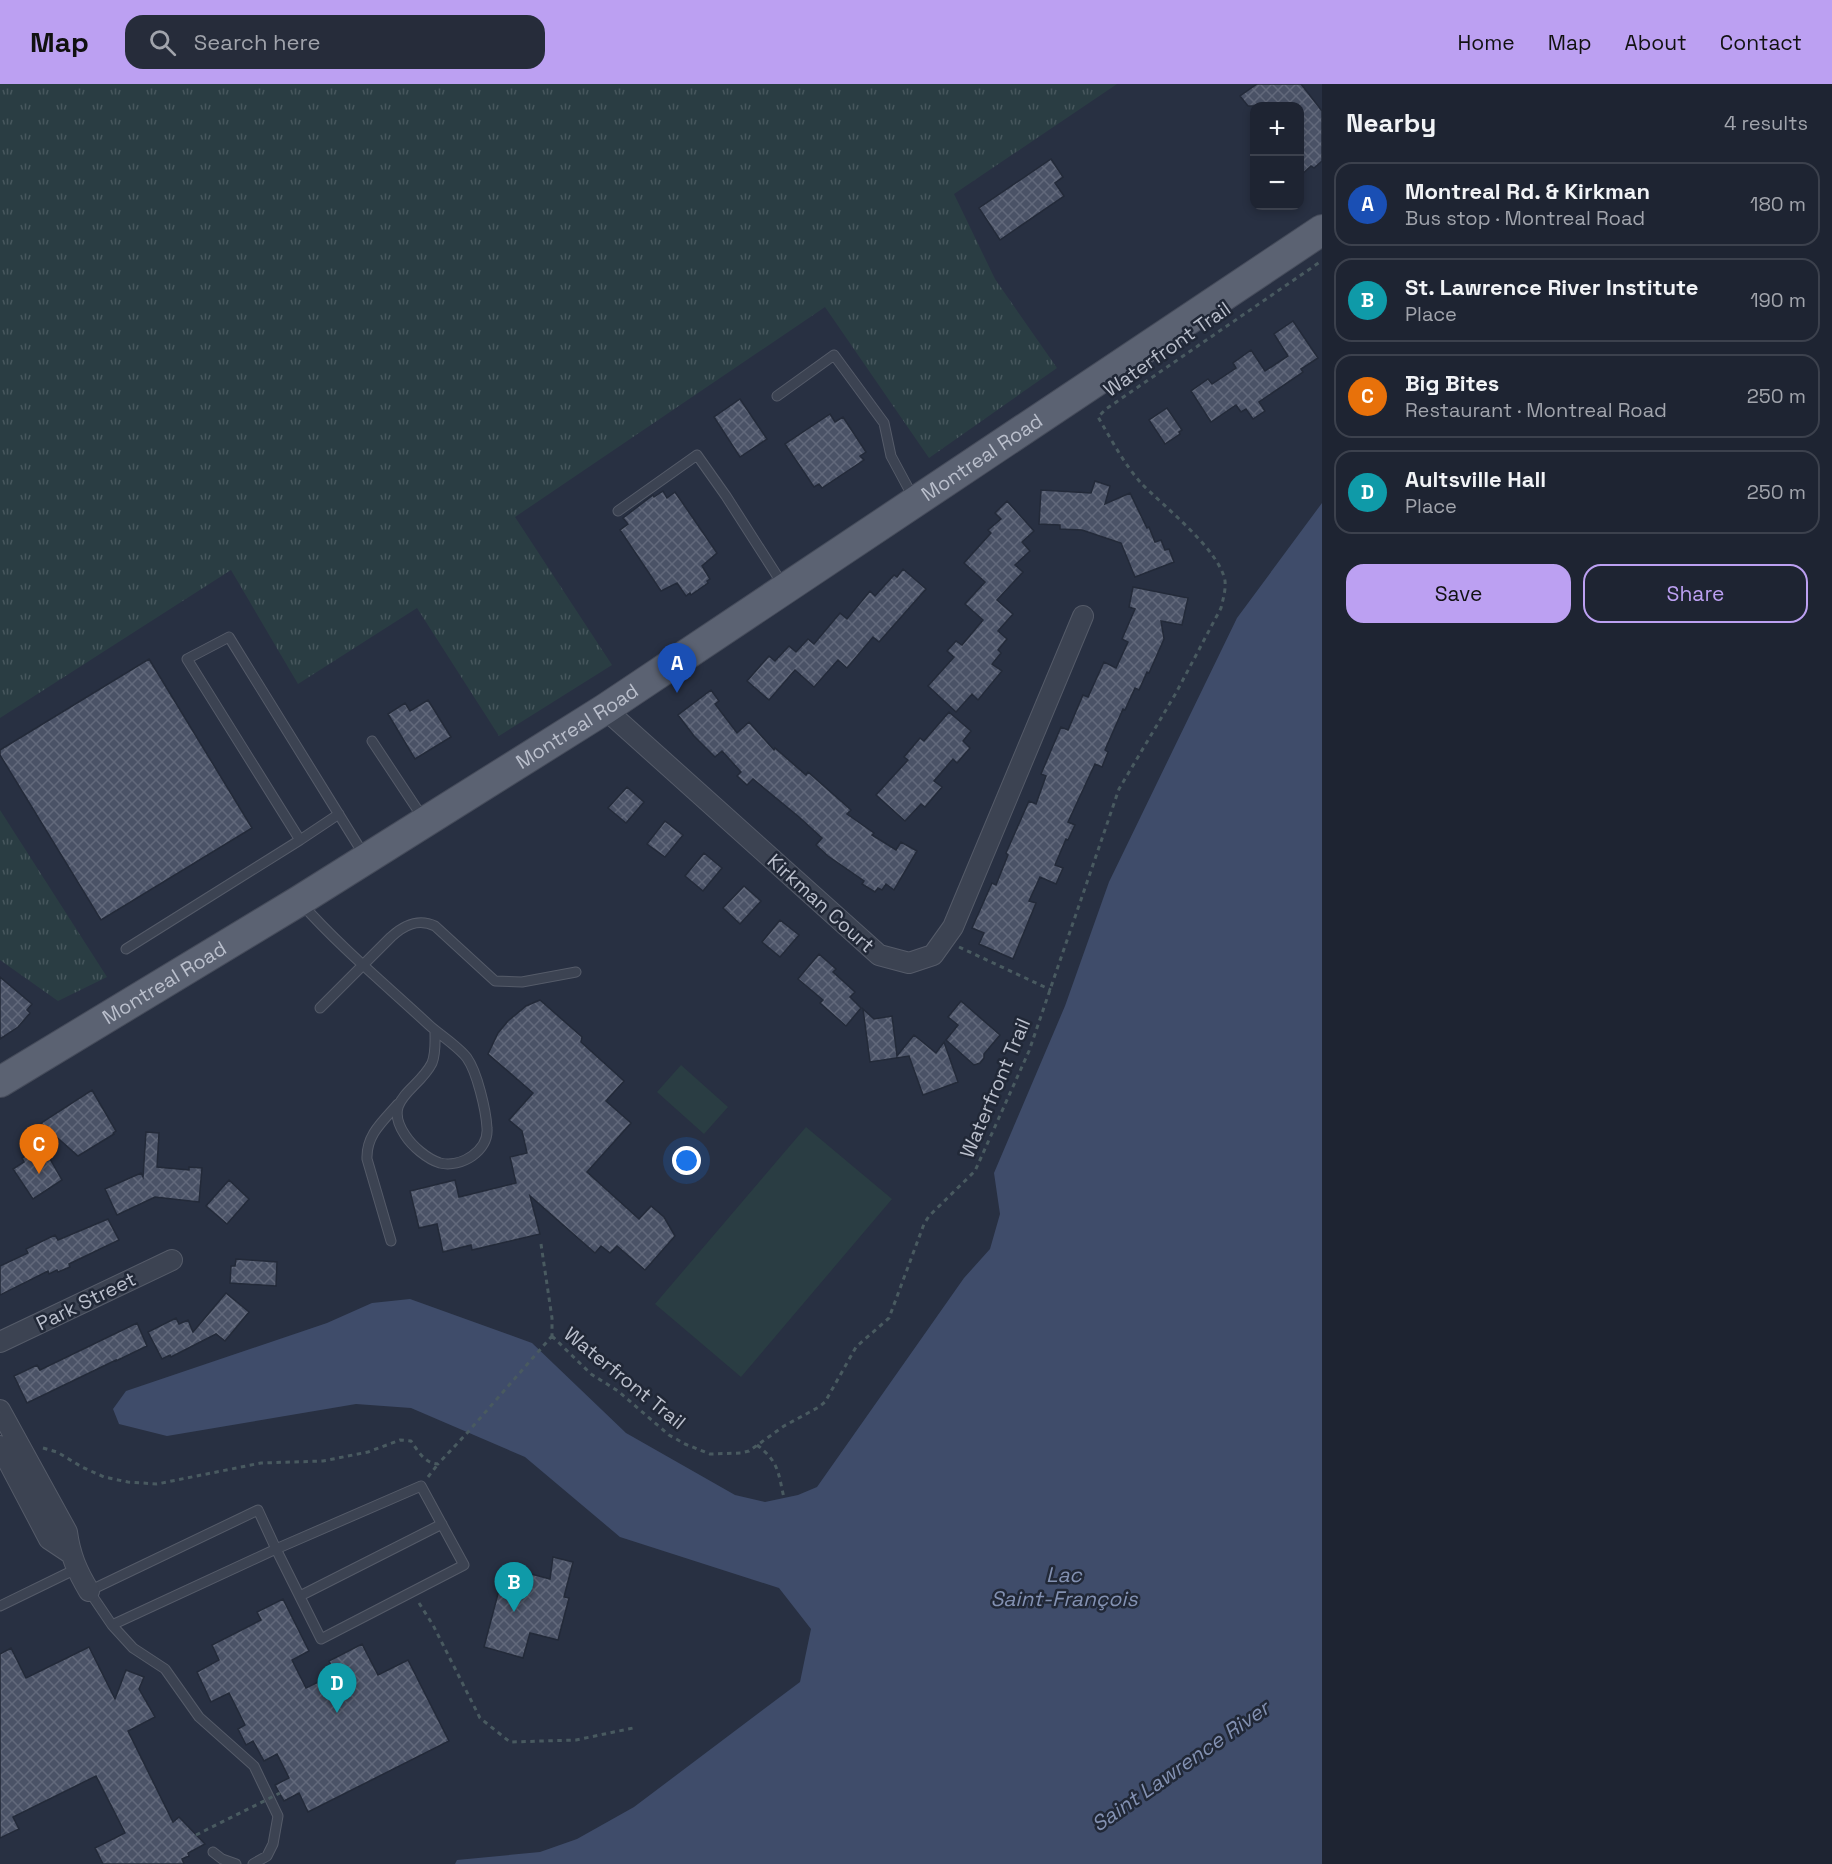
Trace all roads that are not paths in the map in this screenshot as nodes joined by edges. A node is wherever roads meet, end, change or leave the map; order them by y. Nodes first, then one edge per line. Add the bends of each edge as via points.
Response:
1 (1322, 230) edge
2 (777, 396) dead end
3 (916, 502) junction
4 (618, 512) dead end
5 (786, 589) junction
6 (1083, 616) dead end
7 (605, 710) junction
8 (372, 741) dead end
9 (339, 814) junction
10 (426, 822) junction
11 (300, 840) junction
12 (367, 859) junction
13 (299, 901) junction
14 (126, 949) dead end
15 (364, 964) junction
16 (576, 972) dead end
17 (320, 1008) dead end
18 (435, 1031) junction
19 (0, 1082) edge
20 (398, 1104) junction
21 (391, 1241) dead end
22 (172, 1260) dead end
23 (0, 1342) edge
24 (0, 1410) edge
25 (0, 1446) edge
26 (442, 1524) junction
27 (276, 1549) junction
28 (73, 1561) junction
29 (89, 1591) junction
30 (300, 1596) junction
31 (0, 1606) edge
32 (112, 1625) junction
33 (213, 1852) dead end
34 (236, 1864) edge
35 (253, 1864) edge

1 - 3 main road, Montreal Road
2 - 3 lane via 834,355 884,423 891,456
3 - 5 main road, Montreal Road
4 - 5 lane via 697,455
5 - 7 main road, Montreal Road
6 - 7 street, Kirkman Court via 953,927 933,955 909,963 879,955
7 - 10 main road, Montreal Road
8 - 10 lane
9 - 11 lane
9 - 11 lane via 229,637 187,658
9 - 12 lane
10 - 12 main road, Montreal Road
11 - 14 lane
12 - 13 main road, Montreal Road
13 - 15 lane
13 - 19 main road, Montreal Road
15 - 16 lane via 402,927 427,922 495,981
15 - 17 lane
15 - 18 lane
18 - 20 lane via 431,1064
18 - 20 lane via 467,1058 474,1073 487,1121 484,1143 471,1158 455,1163 428,1158 405,1136 398,1122
20 - 21 lane via 374,1131 366,1147
22 - 23 street, Park Street
24 - 28 street via 67,1532
25 - 28 street via 49,1539
26 - 27 lane via 421,1486
26 - 30 lane
26 - 30 lane via 464,1564 321,1639
27 - 29 lane via 258,1510
27 - 30 lane
27 - 32 lane
28 - 29 street
28 - 31 lane
29 - 32 lane
32 - 35 lane via 134,1648 165,1669 199,1717 254,1766 278,1816 267,1856
33 - 34 lane

